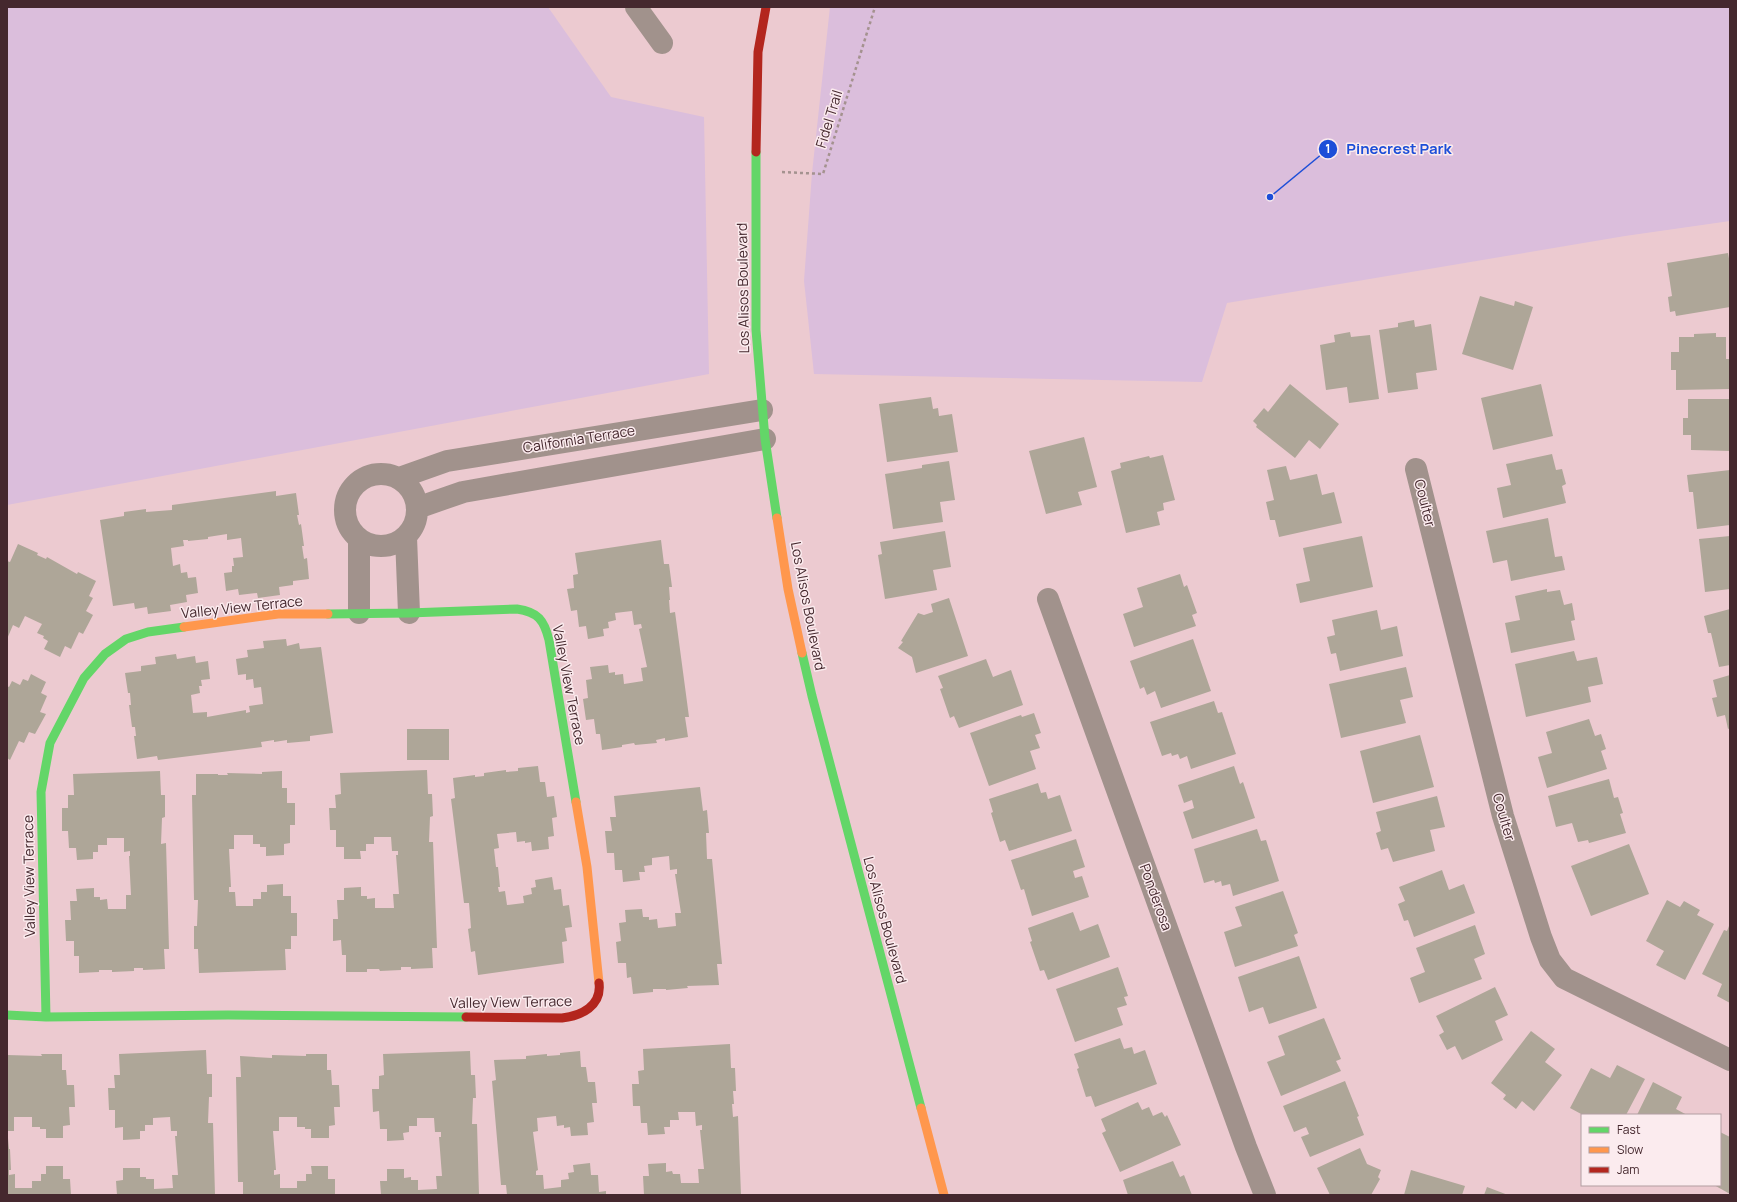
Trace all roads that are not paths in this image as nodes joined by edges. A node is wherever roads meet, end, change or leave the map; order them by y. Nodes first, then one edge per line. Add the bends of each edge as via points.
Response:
1 (636, 7) edge
2 (766, 7) edge
3 (662, 43) dead end
4 (762, 410) junction
5 (765, 439) junction
6 (1416, 469) dead end
7 (399, 478) junction
8 (417, 508) junction
9 (406, 537) junction
10 (359, 539) junction
11 (1048, 599) dead end
12 (359, 613) junction
13 (409, 613) junction
14 (7, 1015) edge
15 (46, 1017) junction
16 (1730, 1060) edge
17 (944, 1195) edge
18 (1265, 1195) edge

1 - 3 street
2 - 4 street, Los Alisos Boulevard via 758,52 756,171 756,330
4 - 5 street, Los Alisos Boulevard
4 - 7 street, California Terrace via 446,461
5 - 8 street via 463,492
5 - 17 street, Los Alisos Boulevard via 788,589 812,696
6 - 16 street, Coulter via 1503,816 1550,960 1564,978
7 - 8 street via 414,496
7 - 10 street via 375,473 354,485 346,501 346,519 350,530
8 - 9 street via 414,523
9 - 10 street via 395,544 383,546 370,545
9 - 13 street
10 - 12 street
11 - 18 street, Ponderosa
12 - 13 street, Valley View Terrace
12 - 15 street, Valley View Terrace via 278,614 148,632 126,639 110,650 84,678 50,743 44,764 41,792
13 - 15 street, Valley View Terrace via 526,609 541,619 546,627 591,898 600,988 598,998 591,1007 583,1014 562,1018 236,1015
14 - 15 street, Valley View Terrace

